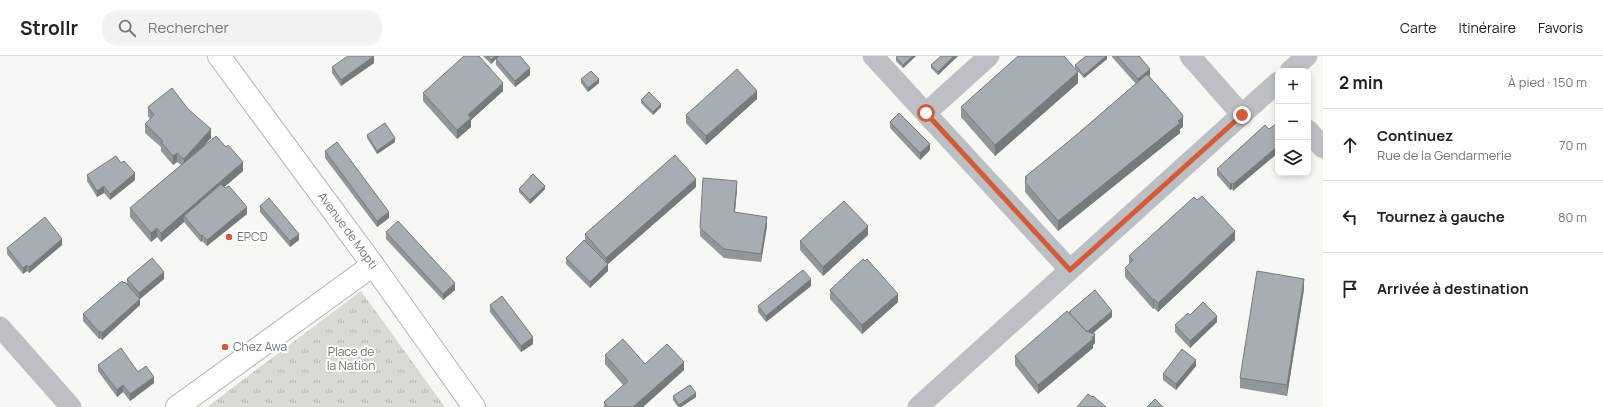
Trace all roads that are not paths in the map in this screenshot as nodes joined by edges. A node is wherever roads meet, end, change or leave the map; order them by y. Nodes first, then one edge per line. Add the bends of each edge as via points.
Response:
1 (219, 56) edge
2 (873, 56) edge
3 (989, 56) edge
4 (1190, 56) edge
5 (1307, 56) edge
6 (1293, 68) edge
7 (1275, 89) edge
8 (926, 113) junction
9 (1242, 115) junction
10 (1311, 134) edge
11 (1323, 148) edge
12 (373, 265) junction
13 (1070, 270) junction
14 (0, 327) edge
15 (71, 407) edge
16 (178, 407) edge
17 (474, 407) edge
18 (918, 407) edge

1 - 12 main road, Avenue de Mopti
2 - 8 street
3 - 8 street
4 - 9 street
5 - 6 street
7 - 9 street
8 - 13 street
9 - 13 street
10 - 11 street
12 - 16 main road
12 - 17 main road, Avenue de Mopti
13 - 18 street
14 - 15 street

